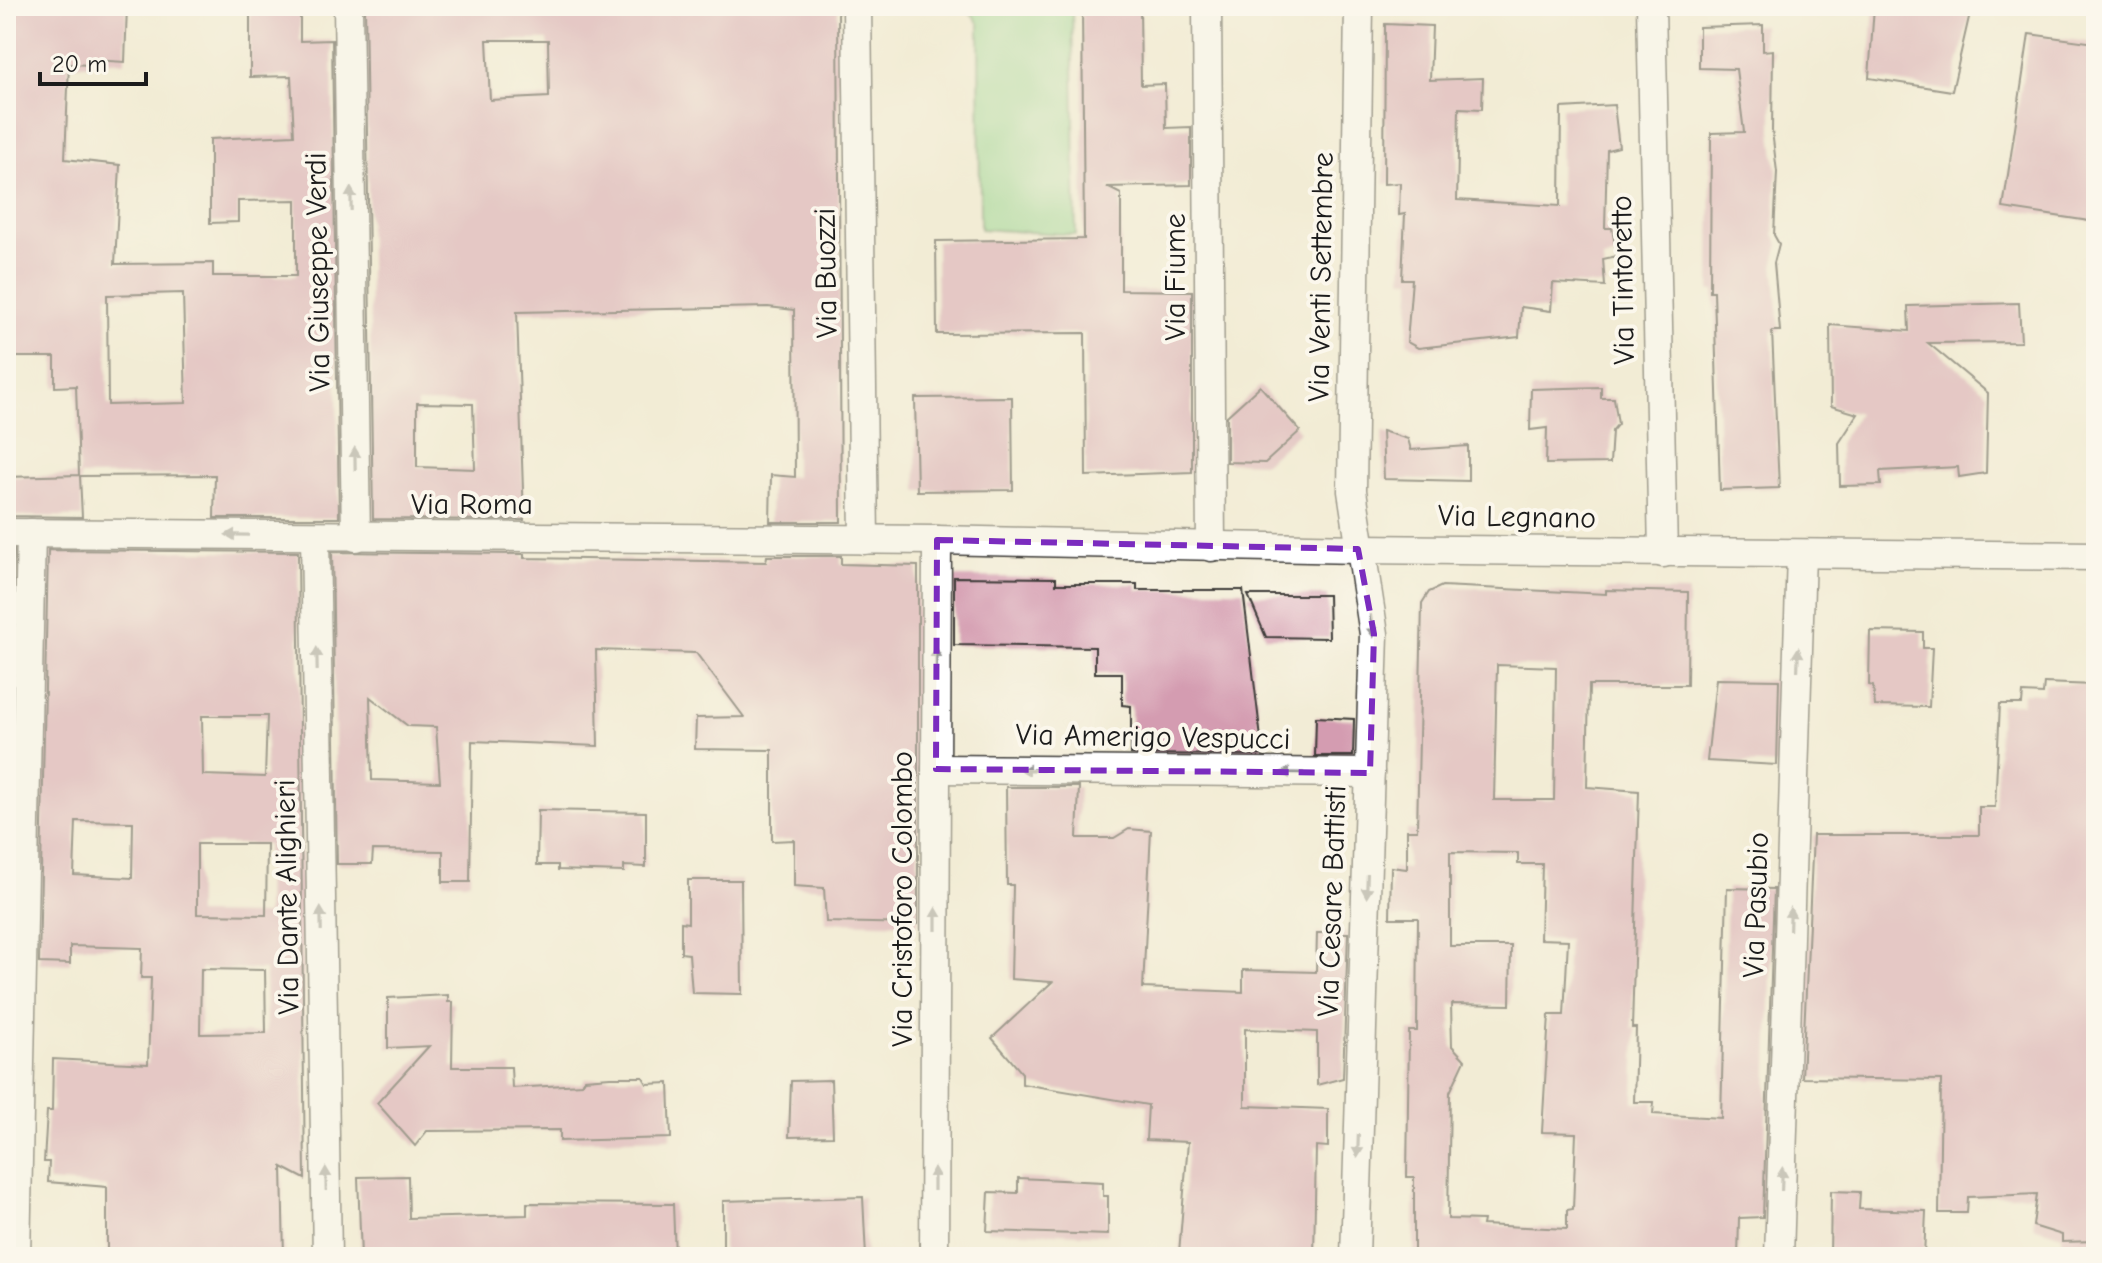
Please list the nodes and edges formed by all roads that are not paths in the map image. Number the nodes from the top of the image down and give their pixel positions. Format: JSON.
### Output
{"nodes":[{"id":1,"x":348,"y":6,"type":"edge"},
{"id":2,"x":857,"y":6,"type":"edge"},
{"id":3,"x":1207,"y":6,"type":"edge"},
{"id":4,"x":1359,"y":6,"type":"edge"},
{"id":5,"x":1651,"y":6,"type":"edge"},
{"id":6,"x":18,"y":533,"type":"edge"},
{"id":7,"x":315,"y":536,"type":"junction"},
{"id":8,"x":356,"y":537,"type":"junction"},
{"id":9,"x":864,"y":540,"type":"junction"},
{"id":10,"x":937,"y":540,"type":"junction"},
{"id":11,"x":1211,"y":547,"type":"junction"},
{"id":12,"x":1358,"y":549,"type":"junction"},
{"id":13,"x":1663,"y":553,"type":"junction"},
{"id":14,"x":1801,"y":554,"type":"junction"},
{"id":15,"x":2096,"y":556,"type":"edge"},
{"id":16,"x":936,"y":769,"type":"junction"},
{"id":17,"x":1370,"y":773,"type":"junction"},
{"id":18,"x":16,"y":1257,"type":"edge"},
{"id":19,"x":327,"y":1257,"type":"edge"},
{"id":20,"x":934,"y":1257,"type":"edge"},
{"id":21,"x":1355,"y":1257,"type":"edge"},
{"id":22,"x":1779,"y":1257,"type":"edge"}],
"edges":[{"from":8,"to":1,"type":"street","name":"Via Giuseppe Verdi","one_way":true},
{"from":2,"to":9,"type":"street","name":"Via Buozzi"},
{"from":3,"to":11,"type":"street","name":"Via Fiume"},
{"from":4,"to":12,"type":"street","name":"Via Venti Settembre"},
{"from":5,"to":13,"type":"street","name":"Via Tintoretto"},
{"from":7,"to":6,"type":"street","name":"Via Roma","one_way":true},
{"from":6,"to":18,"type":"street"},
{"from":7,"to":8,"type":"street","name":"Via Roma"},
{"from":19,"to":7,"type":"street","name":"Via Dante Alighieri","one_way":true},
{"from":8,"to":9,"type":"street","name":"Via Roma"},
{"from":9,"to":10,"type":"street","name":"Via Roma"},
{"from":10,"to":11,"type":"street","name":"Via Legnano"},
{"from":16,"to":10,"type":"street","name":"Via Cristoforo Colombo","one_way":true},
{"from":11,"to":12,"type":"street","name":"Via Legnano"},
{"from":12,"to":13,"type":"street","name":"Via Legnano"},
{"from":12,"to":17,"type":"street","name":"Via Cesare Battisti","one_way":true},
{"from":13,"to":14,"type":"street","name":"Via Legnano"},
{"from":14,"to":15,"type":"street","name":"Via Legnano"},
{"from":22,"to":14,"type":"street","name":"Via Pasubio","one_way":true},
{"from":17,"to":16,"type":"street","name":"Via Amerigo Vespucci","one_way":true},
{"from":20,"to":16,"type":"street","name":"Via Cristoforo Colombo","one_way":true},
{"from":17,"to":21,"type":"street","name":"Via Cesare Battisti","one_way":true}]}
